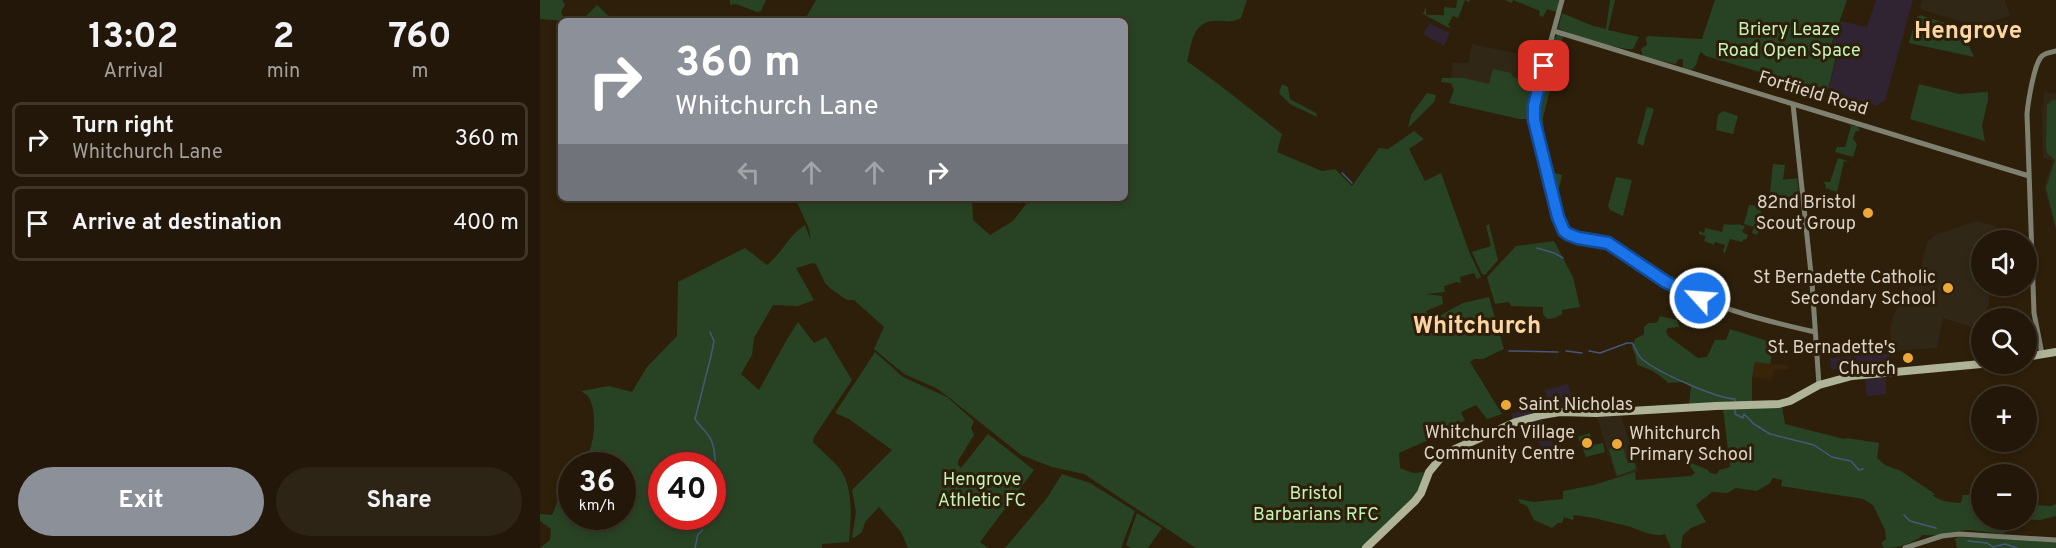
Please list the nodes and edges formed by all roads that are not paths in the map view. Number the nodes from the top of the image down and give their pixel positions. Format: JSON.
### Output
{"nodes":[{"id":1,"x":1562,"y":0,"type":"edge"},
{"id":2,"x":1554,"y":31,"type":"junction"},
{"id":3,"x":2056,"y":51,"type":"edge"},
{"id":4,"x":1793,"y":104,"type":"junction"},
{"id":5,"x":2029,"y":176,"type":"junction"},
{"id":6,"x":1815,"y":332,"type":"junction"},
{"id":7,"x":2056,"y":352,"type":"edge"},
{"id":8,"x":2042,"y":354,"type":"junction"},
{"id":9,"x":2037,"y":355,"type":"edge"},
{"id":10,"x":1971,"y":365,"type":"edge"},
{"id":11,"x":1820,"y":385,"type":"junction"},
{"id":12,"x":2056,"y":540,"type":"edge"},
{"id":13,"x":1366,"y":548,"type":"edge"},
{"id":14,"x":1905,"y":548,"type":"edge"}],
"edges":[{"from":1,"to":2,"type":"street"},
{"from":2,"to":4,"type":"street","name":"Fortfield Road"},
{"from":2,"to":6,"type":"street"},
{"from":3,"to":5,"type":"street"},
{"from":4,"to":5,"type":"street","name":"Fortfield Road"},
{"from":4,"to":6,"type":"street"},
{"from":5,"to":8,"type":"street"},
{"from":6,"to":11,"type":"street"},
{"from":7,"to":8,"type":"highway"},
{"from":8,"to":9,"type":"highway"},
{"from":10,"to":11,"type":"highway"},
{"from":11,"to":13,"type":"highway"},
{"from":12,"to":14,"type":"street"}]}
